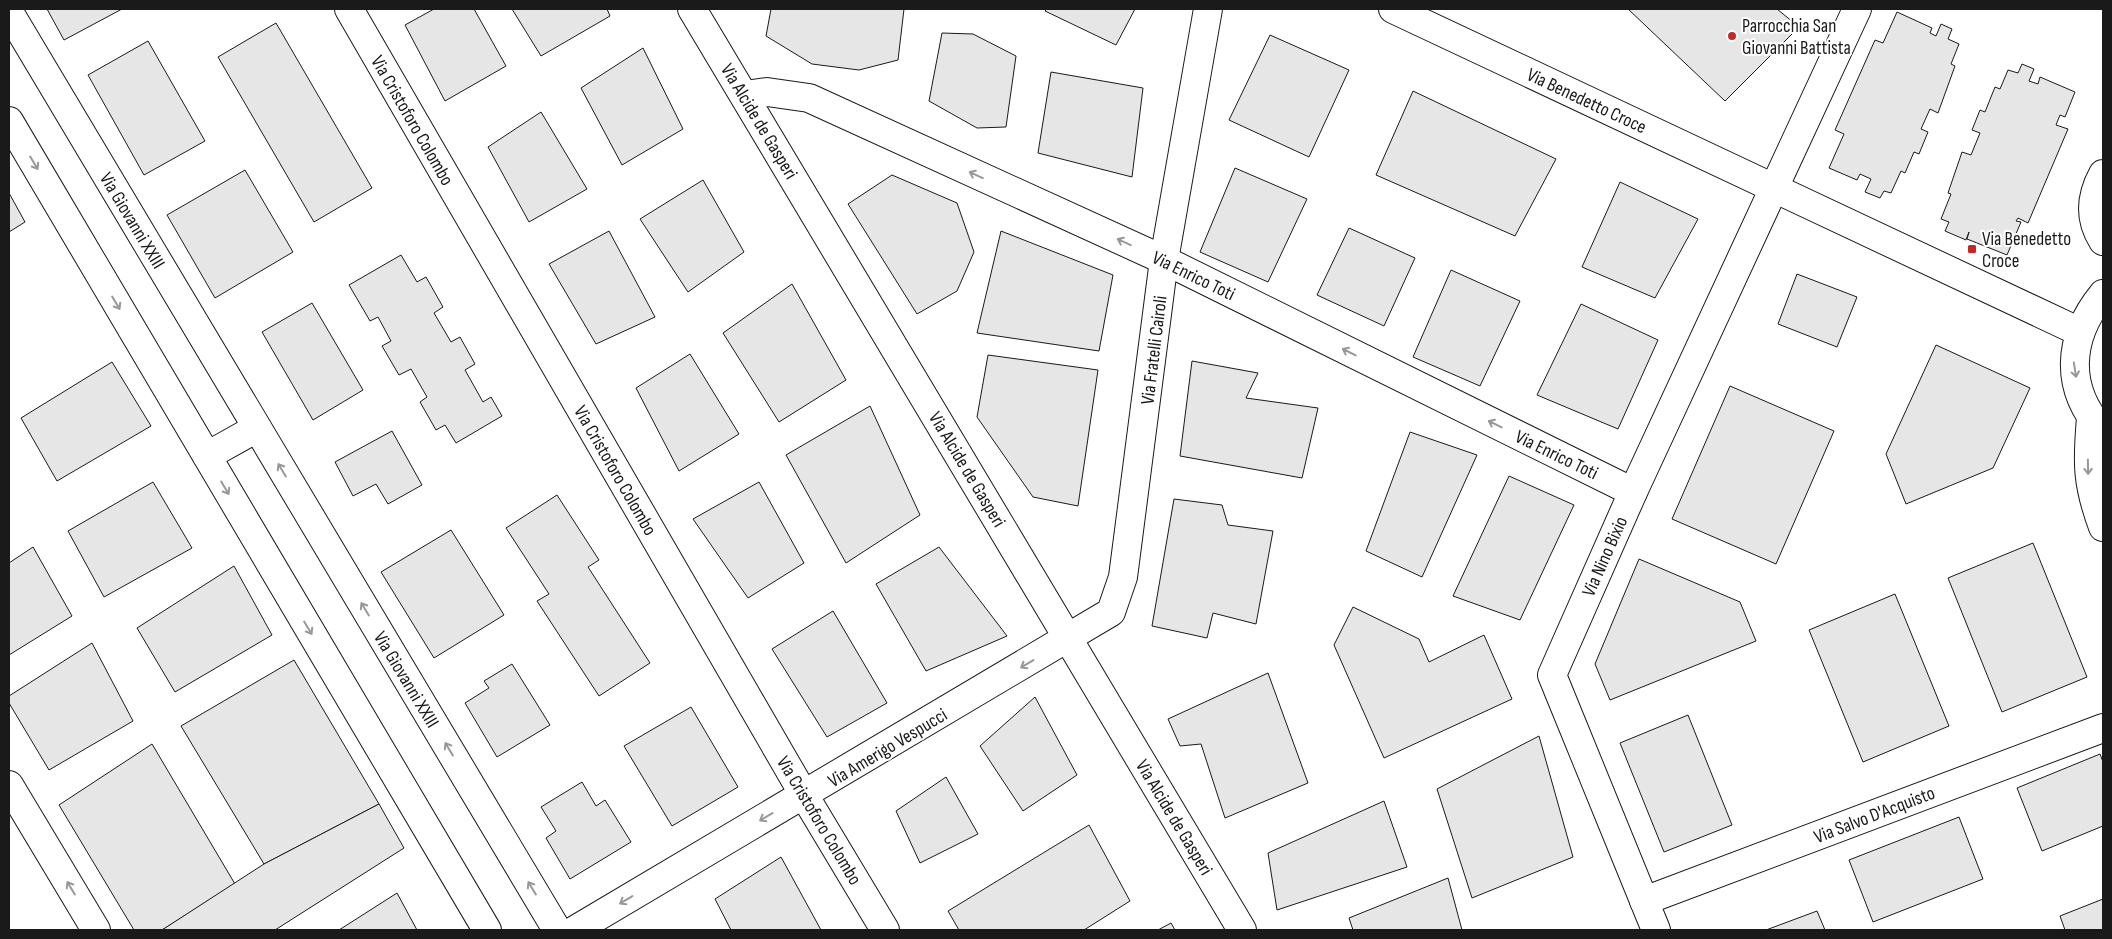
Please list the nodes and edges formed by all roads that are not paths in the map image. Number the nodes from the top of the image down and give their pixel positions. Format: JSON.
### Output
{"nodes":[{"id":1,"x":349,"y":9,"type":"edge"},
{"id":2,"x":692,"y":9,"type":"edge"},
{"id":3,"x":1208,"y":9,"type":"edge"},
{"id":4,"x":1393,"y":9,"type":"edge"},
{"id":5,"x":1857,"y":9,"type":"edge"},
{"id":6,"x":9,"y":12,"type":"edge"},
{"id":7,"x":744,"y":95,"type":"junction"},
{"id":8,"x":9,"y":121,"type":"edge"},
{"id":9,"x":2103,"y":174,"type":"edge"},
{"id":10,"x":1775,"y":188,"type":"junction"},
{"id":11,"x":2103,"y":241,"type":"edge"},
{"id":12,"x":1164,"y":260,"type":"junction"},
{"id":13,"x":2103,"y":294,"type":"edge"},
{"id":14,"x":2080,"y":332,"type":"junction"},
{"id":15,"x":2097,"y":425,"type":"edge"},
{"id":16,"x":257,"y":428,"type":"junction"},
{"id":17,"x":207,"y":456,"type":"junction"},
{"id":18,"x":1633,"y":492,"type":"junction"},
{"id":19,"x":2103,"y":527,"type":"edge"},
{"id":20,"x":1069,"y":639,"type":"junction"},
{"id":21,"x":2103,"y":728,"type":"edge"},
{"id":22,"x":9,"y":785,"type":"edge"},
{"id":23,"x":804,"y":795,"type":"junction"},
{"id":24,"x":1644,"y":901,"type":"junction"},
{"id":25,"x":96,"y":930,"type":"edge"},
{"id":26,"x":487,"y":930,"type":"edge"},
{"id":27,"x":557,"y":930,"type":"edge"},
{"id":28,"x":575,"y":930,"type":"edge"},
{"id":29,"x":885,"y":930,"type":"edge"},
{"id":30,"x":1242,"y":930,"type":"edge"},
{"id":31,"x":1656,"y":930,"type":"edge"}],
"edges":[{"from":1,"to":23,"type":"street","name":"Via Cristoforo Colombo"},
{"from":2,"to":7,"type":"street","name":"Via Alcide de Gasperi"},
{"from":3,"to":12,"type":"street","name":"Via Fratelli Cairoli"},
{"from":4,"to":10,"type":"street","name":"Via Benedetto Croce"},
{"from":5,"to":10,"type":"street","name":"Via Nino Bixio"},
{"from":6,"to":16,"type":"street","name":"Via Giovanni XXIII"},
{"from":12,"to":7,"type":"street","name":"Via Enrico Toti","one_way":true},
{"from":7,"to":20,"type":"street","name":"Via Alcide de Gasperi"},
{"from":8,"to":17,"type":"street","one_way":true},
{"from":9,"to":11,"type":"street"},
{"from":10,"to":14,"type":"street","name":"Via Benedetto Croce"},
{"from":10,"to":18,"type":"street","name":"Via Nino Bixio"},
{"from":18,"to":12,"type":"street","name":"Via Enrico Toti","one_way":true},
{"from":12,"to":20,"type":"street","name":"Via Fratelli Cairoli"},
{"from":13,"to":14,"type":"street"},
{"from":14,"to":15,"type":"street","one_way":true},
{"from":15,"to":19,"type":"street","one_way":true},
{"from":16,"to":17,"type":"street"},
{"from":27,"to":16,"type":"street","name":"Via Giovanni XXIII","one_way":true},
{"from":17,"to":26,"type":"street","one_way":true},
{"from":18,"to":24,"type":"street","name":"Via Nino Bixio"},
{"from":20,"to":23,"type":"street","name":"Via Amerigo Vespucci","one_way":true},
{"from":20,"to":30,"type":"street","name":"Via Alcide de Gasperi"},
{"from":21,"to":24,"type":"street","name":"Via Salvo D'Acquisto"},
{"from":25,"to":22,"type":"street","one_way":true},
{"from":23,"to":28,"type":"street","name":"Via Amerigo Vespucci","one_way":true},
{"from":23,"to":29,"type":"street","name":"Via Cristoforo Colombo"},
{"from":24,"to":31,"type":"street","name":"Via Nino Bixio"}]}
